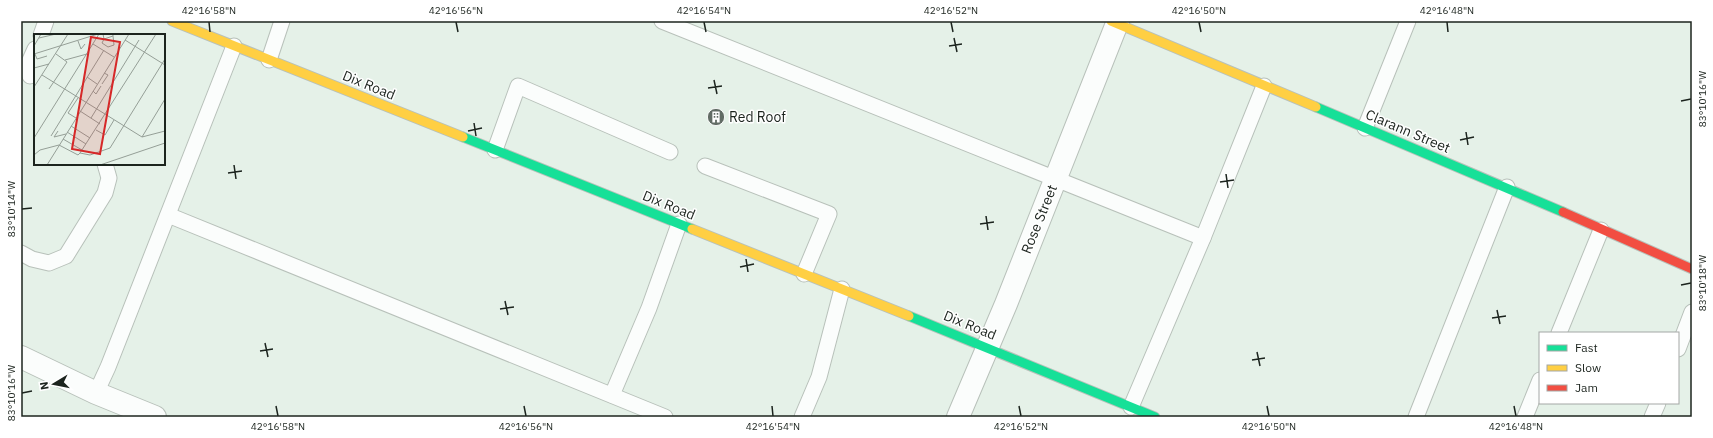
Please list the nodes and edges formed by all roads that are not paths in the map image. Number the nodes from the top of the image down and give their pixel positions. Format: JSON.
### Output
{"nodes":[{"id":1,"x":46,"y":21,"type":"edge"},
{"id":2,"x":172,"y":21,"type":"edge"},
{"id":3,"x":282,"y":21,"type":"edge"},
{"id":4,"x":662,"y":21,"type":"edge"},
{"id":5,"x":1408,"y":21,"type":"edge"},
{"id":6,"x":1115,"y":22,"type":"edge"},
{"id":7,"x":41,"y":34,"type":"edge"},
{"id":8,"x":234,"y":46,"type":"junction"},
{"id":9,"x":34,"y":51,"type":"edge"},
{"id":10,"x":269,"y":60,"type":"junction"},
{"id":11,"x":29,"y":77,"type":"edge"},
{"id":12,"x":1264,"y":86,"type":"junction"},
{"id":13,"x":1365,"y":128,"type":"junction"},
{"id":14,"x":495,"y":150,"type":"junction"},
{"id":15,"x":670,"y":152,"type":"dead end"},
{"id":16,"x":105,"y":165,"type":"edge"},
{"id":17,"x":705,"y":166,"type":"dead end"},
{"id":18,"x":1055,"y":179,"type":"junction"},
{"id":19,"x":1507,"y":187,"type":"junction"},
{"id":20,"x":168,"y":214,"type":"junction"},
{"id":21,"x":679,"y":224,"type":"junction"},
{"id":22,"x":1601,"y":230,"type":"junction"},
{"id":23,"x":1203,"y":238,"type":"junction"},
{"id":24,"x":21,"y":253,"type":"edge"},
{"id":25,"x":1692,"y":269,"type":"edge"},
{"id":26,"x":804,"y":274,"type":"junction"},
{"id":27,"x":842,"y":289,"type":"junction"},
{"id":28,"x":1692,"y":312,"type":"edge"},
{"id":29,"x":1559,"y":332,"type":"edge"},
{"id":30,"x":1679,"y":346,"type":"edge"},
{"id":31,"x":988,"y":348,"type":"junction"},
{"id":32,"x":21,"y":357,"type":"edge"},
{"id":33,"x":1539,"y":382,"type":"edge"},
{"id":34,"x":96,"y":393,"type":"junction"},
{"id":35,"x":612,"y":395,"type":"junction"},
{"id":36,"x":1658,"y":404,"type":"edge"},
{"id":37,"x":1131,"y":407,"type":"junction"},
{"id":38,"x":155,"y":417,"type":"edge"},
{"id":39,"x":665,"y":417,"type":"edge"},
{"id":40,"x":802,"y":417,"type":"edge"},
{"id":41,"x":958,"y":417,"type":"edge"},
{"id":42,"x":1155,"y":417,"type":"edge"},
{"id":43,"x":1416,"y":417,"type":"edge"},
{"id":44,"x":1525,"y":417,"type":"edge"},
{"id":45,"x":1652,"y":417,"type":"edge"}],
"edges":[{"from":1,"to":7,"type":"lane"},
{"from":2,"to":8,"type":"main road","name":"Dix Road"},
{"from":3,"to":10,"type":"lane"},
{"from":4,"to":18,"type":"lane"},
{"from":5,"to":13,"type":"lane"},
{"from":6,"to":12,"type":"main road","name":"Clarann Street"},
{"from":6,"to":18,"type":"street","name":"Rose Street"},
{"from":8,"to":10,"type":"main road","name":"Dix Road"},
{"from":8,"to":20,"type":"lane"},
{"from":9,"to":11,"type":"lane"},
{"from":10,"to":14,"type":"main road","name":"Dix Road"},
{"from":12,"to":13,"type":"main road","name":"Clarann Street"},
{"from":12,"to":23,"type":"lane"},
{"from":13,"to":19,"type":"main road","name":"Clarann Street"},
{"from":14,"to":15,"type":"lane"},
{"from":14,"to":21,"type":"main road","name":"Dix Road"},
{"from":16,"to":24,"type":"lane"},
{"from":17,"to":26,"type":"lane"},
{"from":18,"to":23,"type":"lane"},
{"from":18,"to":31,"type":"street","name":"Rose Street"},
{"from":19,"to":22,"type":"main road","name":"Clarann Street"},
{"from":19,"to":43,"type":"lane"},
{"from":20,"to":34,"type":"lane"},
{"from":20,"to":35,"type":"lane"},
{"from":21,"to":26,"type":"main road","name":"Dix Road"},
{"from":21,"to":35,"type":"lane"},
{"from":22,"to":25,"type":"main road","name":"Clarann Street"},
{"from":22,"to":29,"type":"lane"},
{"from":23,"to":37,"type":"lane"},
{"from":26,"to":27,"type":"main road","name":"Dix Road"},
{"from":27,"to":31,"type":"main road","name":"Dix Road"},
{"from":27,"to":40,"type":"lane"},
{"from":28,"to":30,"type":"lane"},
{"from":31,"to":37,"type":"main road","name":"Dix Road"},
{"from":31,"to":41,"type":"street","name":"Rose Street"},
{"from":32,"to":34,"type":"street"},
{"from":33,"to":44,"type":"lane"},
{"from":34,"to":38,"type":"street"},
{"from":35,"to":39,"type":"lane"},
{"from":36,"to":45,"type":"lane"},
{"from":37,"to":42,"type":"main road","name":"Dix Road"}]}
